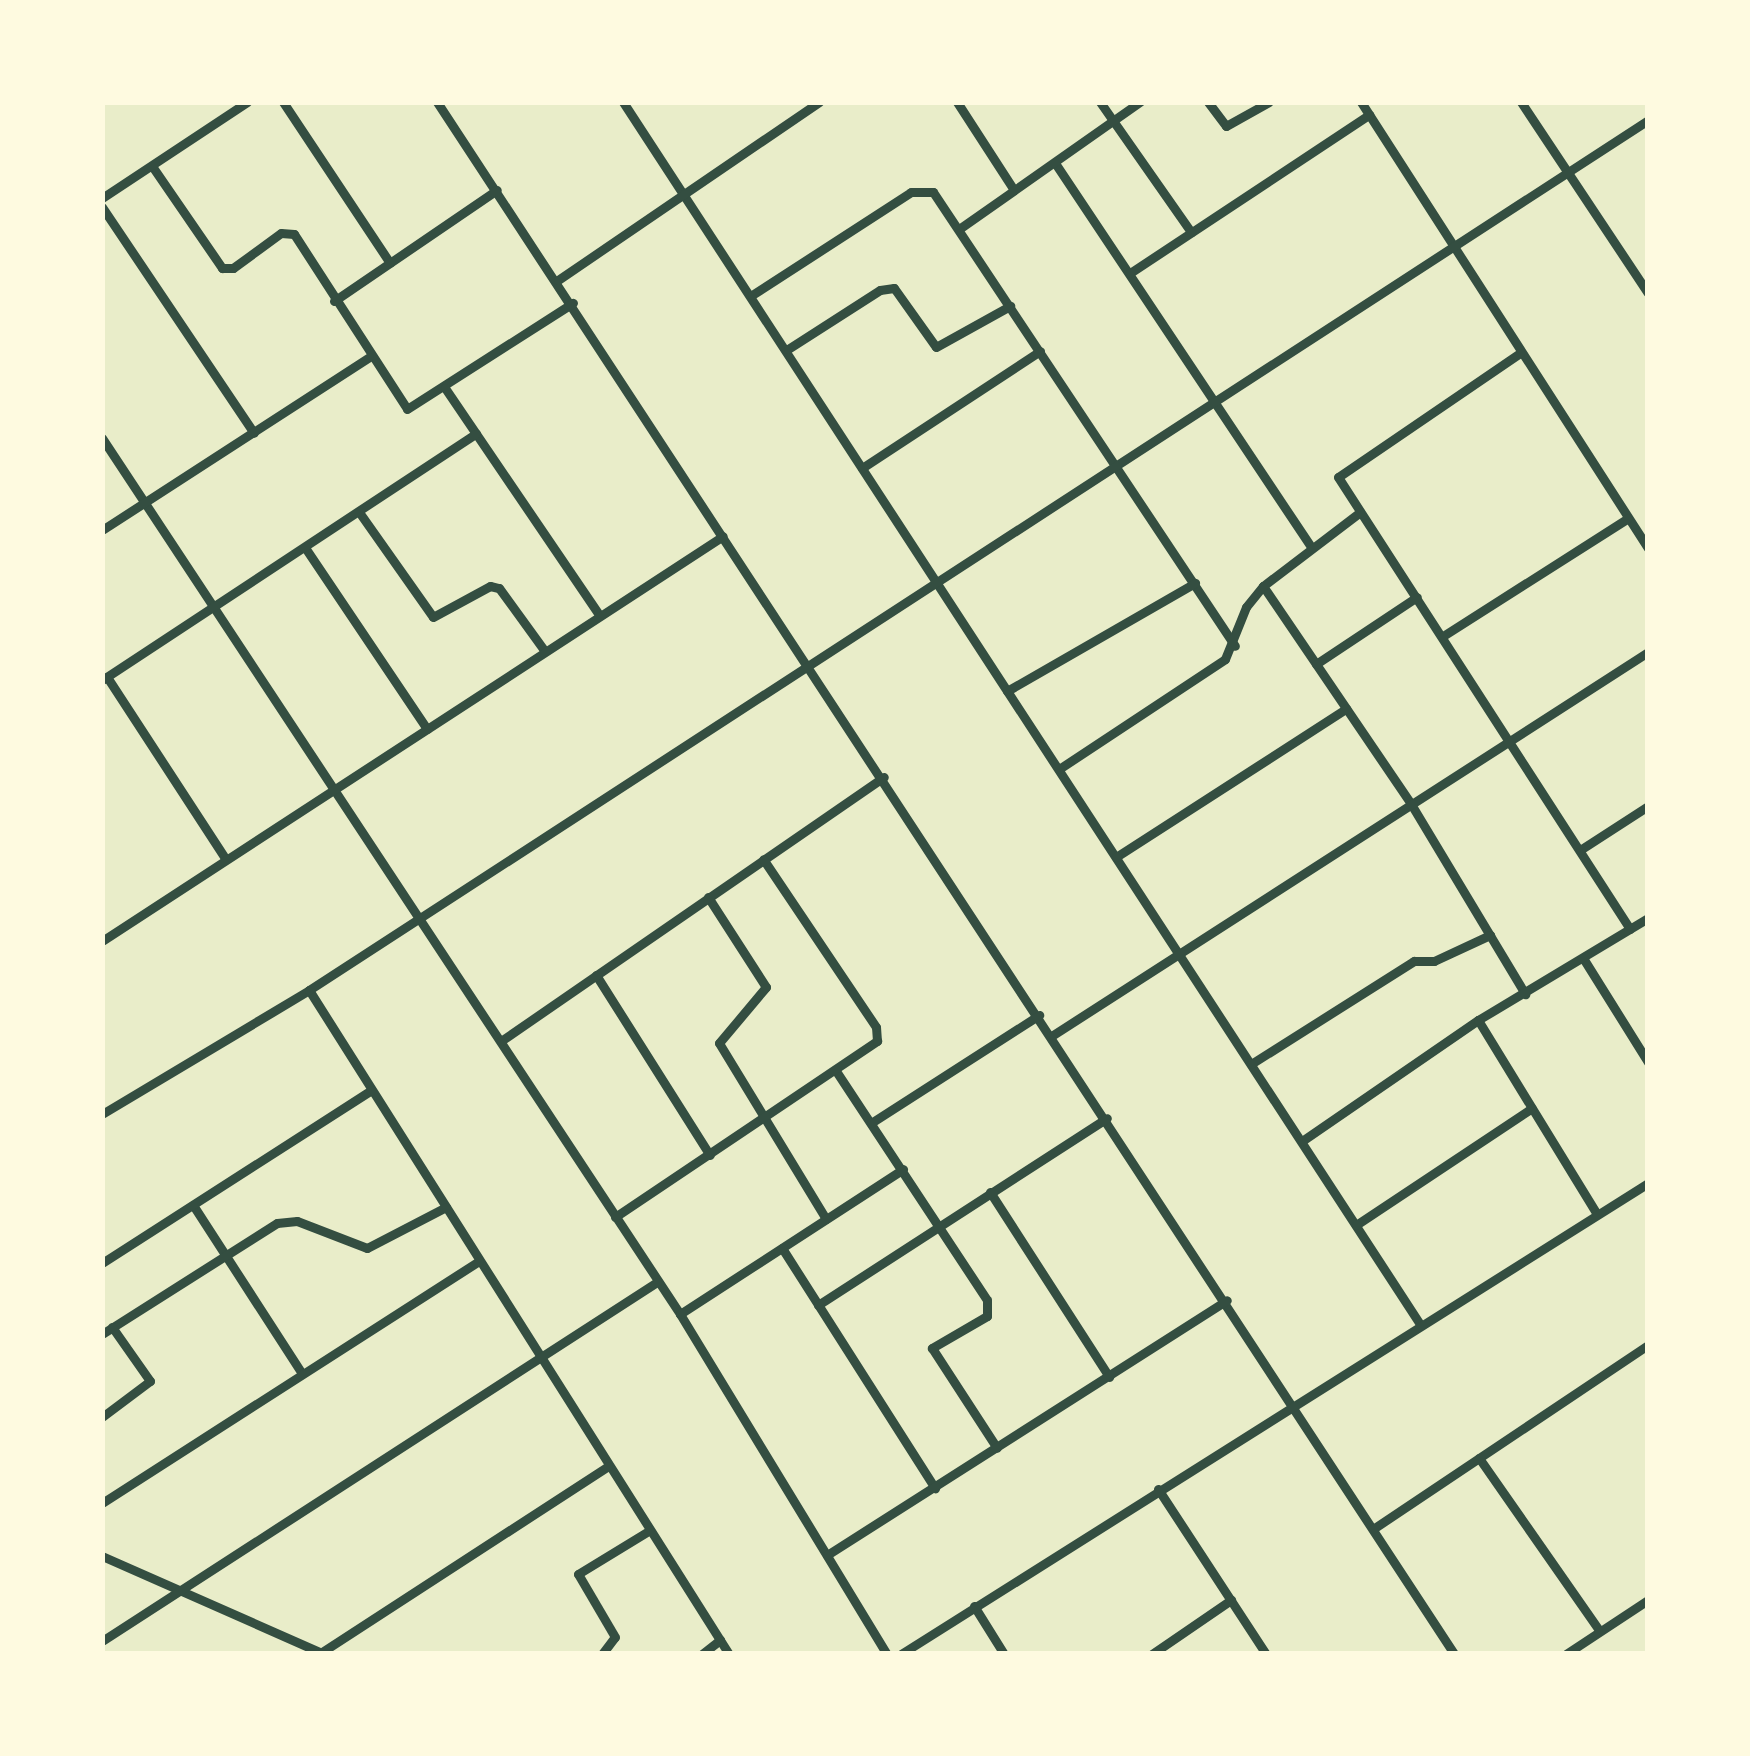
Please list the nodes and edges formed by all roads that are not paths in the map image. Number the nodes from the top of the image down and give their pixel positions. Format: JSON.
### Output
{"nodes":[{"id":1,"x":248,"y":102,"type":"edge"},
{"id":2,"x":283,"y":102,"type":"edge"},
{"id":3,"x":437,"y":102,"type":"edge"},
{"id":4,"x":623,"y":102,"type":"edge"},
{"id":5,"x":819,"y":102,"type":"edge"},
{"id":6,"x":957,"y":102,"type":"edge"},
{"id":7,"x":1100,"y":102,"type":"edge"},
{"id":8,"x":1140,"y":102,"type":"edge"},
{"id":9,"x":1208,"y":102,"type":"edge"},
{"id":10,"x":1269,"y":102,"type":"edge"},
{"id":11,"x":1360,"y":102,"type":"edge"},
{"id":12,"x":1520,"y":102,"type":"edge"},
{"id":13,"x":1369,"y":116,"type":"junction"},
{"id":14,"x":1648,"y":120,"type":"edge"},
{"id":15,"x":1112,"y":121,"type":"junction"},
{"id":16,"x":1055,"y":163,"type":"junction"},
{"id":17,"x":152,"y":166,"type":"junction"},
{"id":18,"x":1566,"y":172,"type":"junction"},
{"id":19,"x":497,"y":190,"type":"junction"},
{"id":20,"x":1014,"y":190,"type":"junction"},
{"id":21,"x":682,"y":193,"type":"junction"},
{"id":22,"x":102,"y":198,"type":"edge"},
{"id":23,"x":102,"y":207,"type":"edge"},
{"id":24,"x":959,"y":229,"type":"junction"},
{"id":25,"x":1191,"y":232,"type":"junction"},
{"id":26,"x":1454,"y":245,"type":"junction"},
{"id":27,"x":390,"y":263,"type":"junction"},
{"id":28,"x":1130,"y":272,"type":"junction"},
{"id":29,"x":558,"y":280,"type":"junction"},
{"id":30,"x":1647,"y":291,"type":"edge"},
{"id":31,"x":752,"y":295,"type":"junction"},
{"id":32,"x":334,"y":300,"type":"junction"},
{"id":33,"x":573,"y":302,"type":"junction"},
{"id":34,"x":1010,"y":306,"type":"junction"},
{"id":35,"x":788,"y":350,"type":"junction"},
{"id":36,"x":1040,"y":351,"type":"junction"},
{"id":37,"x":1520,"y":353,"type":"junction"},
{"id":38,"x":369,"y":357,"type":"junction"},
{"id":39,"x":445,"y":388,"type":"junction"},
{"id":40,"x":1215,"y":400,"type":"junction"},
{"id":41,"x":476,"y":432,"type":"junction"},
{"id":42,"x":254,"y":433,"type":"junction"},
{"id":43,"x":102,"y":438,"type":"edge"},
{"id":44,"x":1113,"y":462,"type":"junction"},
{"id":45,"x":862,"y":468,"type":"junction"},
{"id":46,"x":145,"y":504,"type":"junction"},
{"id":47,"x":359,"y":512,"type":"junction"},
{"id":48,"x":1360,"y":512,"type":"junction"},
{"id":49,"x":1628,"y":518,"type":"junction"},
{"id":50,"x":102,"y":530,"type":"edge"},
{"id":51,"x":723,"y":536,"type":"junction"},
{"id":52,"x":1311,"y":547,"type":"junction"},
{"id":53,"x":1648,"y":548,"type":"edge"},
{"id":54,"x":306,"y":549,"type":"junction"},
{"id":55,"x":935,"y":581,"type":"junction"},
{"id":56,"x":1195,"y":583,"type":"junction"},
{"id":57,"x":1263,"y":586,"type":"junction"},
{"id":58,"x":1417,"y":597,"type":"junction"},
{"id":59,"x":213,"y":609,"type":"junction"},
{"id":60,"x":599,"y":615,"type":"junction"},
{"id":61,"x":1443,"y":636,"type":"junction"},
{"id":62,"x":1235,"y":646,"type":"junction"},
{"id":63,"x":544,"y":650,"type":"junction"},
{"id":64,"x":1648,"y":652,"type":"edge"},
{"id":65,"x":809,"y":663,"type":"junction"},
{"id":66,"x":1316,"y":664,"type":"junction"},
{"id":67,"x":105,"y":678,"type":"edge"},
{"id":68,"x":1007,"y":690,"type":"junction"},
{"id":69,"x":1346,"y":709,"type":"junction"},
{"id":70,"x":427,"y":729,"type":"junction"},
{"id":71,"x":1511,"y":740,"type":"junction"},
{"id":72,"x":1058,"y":769,"type":"junction"},
{"id":73,"x":884,"y":777,"type":"junction"},
{"id":74,"x":333,"y":795,"type":"junction"},
{"id":75,"x":1411,"y":804,"type":"junction"},
{"id":76,"x":1648,"y":806,"type":"edge"},
{"id":77,"x":1580,"y":850,"type":"junction"},
{"id":78,"x":1116,"y":857,"type":"junction"},
{"id":79,"x":225,"y":858,"type":"junction"},
{"id":80,"x":763,"y":859,"type":"junction"},
{"id":81,"x":708,"y":897,"type":"junction"},
{"id":82,"x":417,"y":918,"type":"junction"},
{"id":83,"x":1648,"y":918,"type":"edge"},
{"id":84,"x":1630,"y":929,"type":"junction"},
{"id":85,"x":1490,"y":935,"type":"junction"},
{"id":86,"x":102,"y":941,"type":"edge"},
{"id":87,"x":1179,"y":954,"type":"junction"},
{"id":88,"x":1583,"y":958,"type":"junction"},
{"id":89,"x":596,"y":975,"type":"junction"},
{"id":90,"x":308,"y":990,"type":"junction"},
{"id":91,"x":1525,"y":994,"type":"junction"},
{"id":92,"x":1039,"y":1015,"type":"junction"},
{"id":93,"x":1478,"y":1020,"type":"junction"},
{"id":94,"x":1052,"y":1036,"type":"junction"},
{"id":95,"x":501,"y":1041,"type":"junction"},
{"id":96,"x":1648,"y":1062,"type":"edge"},
{"id":97,"x":1251,"y":1064,"type":"junction"},
{"id":98,"x":836,"y":1071,"type":"junction"},
{"id":99,"x":371,"y":1090,"type":"junction"},
{"id":100,"x":1532,"y":1108,"type":"junction"},
{"id":101,"x":102,"y":1114,"type":"edge"},
{"id":102,"x":1107,"y":1118,"type":"junction"},
{"id":103,"x":762,"y":1120,"type":"junction"},
{"id":104,"x":871,"y":1123,"type":"junction"},
{"id":105,"x":1302,"y":1141,"type":"junction"},
{"id":106,"x":710,"y":1155,"type":"junction"},
{"id":107,"x":902,"y":1169,"type":"junction"},
{"id":108,"x":1648,"y":1183,"type":"edge"},
{"id":109,"x":990,"y":1192,"type":"junction"},
{"id":110,"x":194,"y":1205,"type":"junction"},
{"id":111,"x":446,"y":1207,"type":"junction"},
{"id":112,"x":1598,"y":1214,"type":"junction"},
{"id":113,"x":615,"y":1218,"type":"junction"},
{"id":114,"x":826,"y":1219,"type":"junction"},
{"id":115,"x":938,"y":1224,"type":"junction"},
{"id":116,"x":1356,"y":1225,"type":"junction"},
{"id":117,"x":782,"y":1248,"type":"junction"},
{"id":118,"x":225,"y":1254,"type":"junction"},
{"id":119,"x":479,"y":1261,"type":"junction"},
{"id":120,"x":102,"y":1262,"type":"edge"},
{"id":121,"x":658,"y":1282,"type":"junction"},
{"id":122,"x":1227,"y":1300,"type":"junction"},
{"id":123,"x":818,"y":1306,"type":"junction"},
{"id":124,"x":680,"y":1314,"type":"junction"},
{"id":125,"x":1420,"y":1324,"type":"junction"},
{"id":126,"x":112,"y":1327,"type":"junction"},
{"id":127,"x":102,"y":1334,"type":"edge"},
{"id":128,"x":1648,"y":1345,"type":"edge"},
{"id":129,"x":540,"y":1360,"type":"junction"},
{"id":130,"x":301,"y":1372,"type":"junction"},
{"id":131,"x":1109,"y":1376,"type":"junction"},
{"id":132,"x":1292,"y":1403,"type":"junction"},
{"id":133,"x":102,"y":1416,"type":"edge"},
{"id":134,"x":996,"y":1448,"type":"junction"},
{"id":135,"x":1479,"y":1458,"type":"junction"},
{"id":136,"x":608,"y":1466,"type":"junction"},
{"id":137,"x":935,"y":1488,"type":"junction"},
{"id":138,"x":1158,"y":1489,"type":"junction"},
{"id":139,"x":102,"y":1503,"type":"edge"},
{"id":140,"x":1373,"y":1529,"type":"junction"},
{"id":141,"x":650,"y":1530,"type":"junction"},
{"id":142,"x":827,"y":1555,"type":"junction"},
{"id":143,"x":102,"y":1556,"type":"edge"},
{"id":144,"x":176,"y":1594,"type":"junction"},
{"id":145,"x":1231,"y":1600,"type":"junction"},
{"id":146,"x":1648,"y":1600,"type":"edge"},
{"id":147,"x":974,"y":1606,"type":"junction"},
{"id":148,"x":1599,"y":1630,"type":"junction"},
{"id":149,"x":720,"y":1640,"type":"junction"},
{"id":150,"x":102,"y":1641,"type":"edge"},
{"id":151,"x":323,"y":1653,"type":"edge"},
{"id":152,"x":602,"y":1654,"type":"edge"},
{"id":153,"x":702,"y":1654,"type":"edge"},
{"id":154,"x":729,"y":1654,"type":"edge"},
{"id":155,"x":887,"y":1654,"type":"edge"},
{"id":156,"x":901,"y":1654,"type":"edge"},
{"id":157,"x":1004,"y":1654,"type":"edge"},
{"id":158,"x":1152,"y":1654,"type":"edge"},
{"id":159,"x":1266,"y":1654,"type":"edge"},
{"id":160,"x":1454,"y":1654,"type":"edge"},
{"id":161,"x":1566,"y":1654,"type":"edge"}],
"edges":[{"from":1,"to":17,"type":"street"},
{"from":2,"to":27,"type":"street"},
{"from":3,"to":19,"type":"street"},
{"from":4,"to":21,"type":"street"},
{"from":5,"to":21,"type":"street"},
{"from":6,"to":20,"type":"street"},
{"from":7,"to":15,"type":"street"},
{"from":8,"to":15,"type":"street"},
{"from":9,"to":10,"type":"street"},
{"from":11,"to":13,"type":"street"},
{"from":12,"to":18,"type":"street"},
{"from":13,"to":25,"type":"street"},
{"from":13,"to":26,"type":"street"},
{"from":14,"to":18,"type":"street"},
{"from":15,"to":16,"type":"street"},
{"from":15,"to":25,"type":"street"},
{"from":16,"to":20,"type":"street"},
{"from":16,"to":28,"type":"street"},
{"from":17,"to":22,"type":"street"},
{"from":17,"to":32,"type":"street"},
{"from":18,"to":26,"type":"street"},
{"from":18,"to":30,"type":"street"},
{"from":19,"to":27,"type":"street"},
{"from":19,"to":29,"type":"street"},
{"from":20,"to":24,"type":"street"},
{"from":21,"to":29,"type":"street"},
{"from":21,"to":31,"type":"street"},
{"from":23,"to":42,"type":"street"},
{"from":24,"to":31,"type":"street"},
{"from":24,"to":34,"type":"street"},
{"from":25,"to":28,"type":"street"},
{"from":26,"to":37,"type":"street"},
{"from":26,"to":40,"type":"street"},
{"from":27,"to":32,"type":"street"},
{"from":28,"to":40,"type":"street"},
{"from":29,"to":33,"type":"street"},
{"from":31,"to":35,"type":"street"},
{"from":32,"to":38,"type":"street"},
{"from":33,"to":39,"type":"street"},
{"from":33,"to":51,"type":"street"},
{"from":34,"to":35,"type":"street"},
{"from":34,"to":36,"type":"street"},
{"from":35,"to":45,"type":"street"},
{"from":36,"to":44,"type":"street"},
{"from":36,"to":45,"type":"street"},
{"from":37,"to":48,"type":"street"},
{"from":37,"to":49,"type":"street"},
{"from":38,"to":39,"type":"street"},
{"from":38,"to":42,"type":"street"},
{"from":39,"to":41,"type":"street"},
{"from":40,"to":44,"type":"street"},
{"from":40,"to":52,"type":"street"},
{"from":41,"to":47,"type":"street"},
{"from":41,"to":60,"type":"street"},
{"from":42,"to":46,"type":"street"},
{"from":43,"to":46,"type":"street"},
{"from":44,"to":55,"type":"street"},
{"from":44,"to":56,"type":"street"},
{"from":45,"to":55,"type":"street"},
{"from":46,"to":50,"type":"street"},
{"from":46,"to":59,"type":"street"},
{"from":47,"to":54,"type":"street"},
{"from":47,"to":63,"type":"street"},
{"from":48,"to":52,"type":"street"},
{"from":48,"to":58,"type":"street"},
{"from":49,"to":53,"type":"street"},
{"from":49,"to":61,"type":"street"},
{"from":51,"to":60,"type":"street"},
{"from":51,"to":65,"type":"street"},
{"from":52,"to":57,"type":"street"},
{"from":54,"to":59,"type":"street"},
{"from":54,"to":70,"type":"street"},
{"from":55,"to":65,"type":"street"},
{"from":55,"to":68,"type":"street"},
{"from":56,"to":62,"type":"street"},
{"from":56,"to":68,"type":"street"},
{"from":57,"to":62,"type":"street"},
{"from":57,"to":66,"type":"street"},
{"from":58,"to":61,"type":"street"},
{"from":58,"to":66,"type":"street"},
{"from":59,"to":67,"type":"street"},
{"from":59,"to":74,"type":"street"},
{"from":60,"to":63,"type":"street"},
{"from":61,"to":71,"type":"street"},
{"from":62,"to":72,"type":"street"},
{"from":63,"to":70,"type":"street"},
{"from":64,"to":71,"type":"street"},
{"from":65,"to":73,"type":"street"},
{"from":65,"to":82,"type":"street"},
{"from":66,"to":69,"type":"street"},
{"from":67,"to":79,"type":"street"},
{"from":68,"to":72,"type":"street"},
{"from":69,"to":75,"type":"street"},
{"from":69,"to":78,"type":"street"},
{"from":70,"to":74,"type":"street"},
{"from":71,"to":75,"type":"street"},
{"from":71,"to":77,"type":"street"},
{"from":72,"to":78,"type":"street"},
{"from":73,"to":80,"type":"street"},
{"from":73,"to":92,"type":"street"},
{"from":74,"to":79,"type":"street"},
{"from":74,"to":82,"type":"street"},
{"from":75,"to":85,"type":"street"},
{"from":75,"to":87,"type":"street"},
{"from":76,"to":77,"type":"street"},
{"from":77,"to":84,"type":"street"},
{"from":78,"to":87,"type":"street"},
{"from":79,"to":86,"type":"street"},
{"from":80,"to":81,"type":"street"},
{"from":80,"to":98,"type":"street"},
{"from":81,"to":89,"type":"street"},
{"from":81,"to":103,"type":"street"},
{"from":82,"to":90,"type":"street"},
{"from":82,"to":95,"type":"street"},
{"from":83,"to":84,"type":"street"},
{"from":84,"to":88,"type":"street"},
{"from":85,"to":91,"type":"street"},
{"from":85,"to":97,"type":"street"},
{"from":87,"to":94,"type":"street"},
{"from":87,"to":97,"type":"street"},
{"from":88,"to":91,"type":"street"},
{"from":88,"to":96,"type":"street"},
{"from":89,"to":95,"type":"street"},
{"from":89,"to":106,"type":"street"},
{"from":90,"to":99,"type":"street"},
{"from":90,"to":101,"type":"street"},
{"from":91,"to":93,"type":"street"},
{"from":92,"to":94,"type":"street"},
{"from":92,"to":104,"type":"street"},
{"from":93,"to":100,"type":"street"},
{"from":93,"to":105,"type":"street"},
{"from":94,"to":102,"type":"street"},
{"from":95,"to":113,"type":"street"},
{"from":97,"to":105,"type":"street"},
{"from":98,"to":103,"type":"street"},
{"from":98,"to":104,"type":"street"},
{"from":99,"to":110,"type":"street"},
{"from":99,"to":111,"type":"street"},
{"from":100,"to":112,"type":"street"},
{"from":100,"to":116,"type":"street"},
{"from":102,"to":109,"type":"street"},
{"from":102,"to":122,"type":"street"},
{"from":103,"to":106,"type":"street"},
{"from":103,"to":114,"type":"street"},
{"from":104,"to":107,"type":"street"},
{"from":105,"to":116,"type":"street"},
{"from":106,"to":113,"type":"street"},
{"from":107,"to":114,"type":"street"},
{"from":107,"to":115,"type":"street"},
{"from":108,"to":112,"type":"street"},
{"from":109,"to":115,"type":"street"},
{"from":109,"to":131,"type":"street"},
{"from":110,"to":118,"type":"street"},
{"from":110,"to":120,"type":"street"},
{"from":111,"to":118,"type":"street"},
{"from":111,"to":119,"type":"street"},
{"from":112,"to":125,"type":"street"},
{"from":113,"to":121,"type":"street"},
{"from":114,"to":117,"type":"street"},
{"from":115,"to":123,"type":"street"},
{"from":115,"to":134,"type":"street"},
{"from":116,"to":125,"type":"street"},
{"from":117,"to":123,"type":"street"},
{"from":117,"to":124,"type":"street"},
{"from":118,"to":126,"type":"street"},
{"from":118,"to":130,"type":"street"},
{"from":119,"to":129,"type":"street"},
{"from":119,"to":130,"type":"street"},
{"from":121,"to":124,"type":"street"},
{"from":121,"to":129,"type":"street"},
{"from":122,"to":131,"type":"street"},
{"from":122,"to":132,"type":"street"},
{"from":123,"to":137,"type":"street"},
{"from":124,"to":142,"type":"street"},
{"from":125,"to":132,"type":"street"},
{"from":126,"to":127,"type":"street"},
{"from":126,"to":133,"type":"street"},
{"from":128,"to":135,"type":"street"},
{"from":129,"to":136,"type":"street"},
{"from":129,"to":144,"type":"street"},
{"from":130,"to":139,"type":"street"},
{"from":131,"to":134,"type":"street"},
{"from":132,"to":138,"type":"street"},
{"from":132,"to":140,"type":"street"},
{"from":134,"to":137,"type":"street"},
{"from":135,"to":140,"type":"street"},
{"from":135,"to":148,"type":"street"},
{"from":136,"to":141,"type":"street"},
{"from":136,"to":151,"type":"street"},
{"from":137,"to":142,"type":"street"},
{"from":138,"to":145,"type":"street"},
{"from":138,"to":147,"type":"street"},
{"from":140,"to":160,"type":"street"},
{"from":141,"to":149,"type":"street"},
{"from":141,"to":152,"type":"street"},
{"from":142,"to":155,"type":"street"},
{"from":143,"to":144,"type":"street"},
{"from":144,"to":150,"type":"street"},
{"from":144,"to":151,"type":"street"},
{"from":145,"to":158,"type":"street"},
{"from":145,"to":159,"type":"street"},
{"from":146,"to":148,"type":"street"},
{"from":147,"to":156,"type":"street"},
{"from":147,"to":157,"type":"street"},
{"from":148,"to":161,"type":"street"},
{"from":149,"to":153,"type":"street"},
{"from":149,"to":154,"type":"street"}]}
